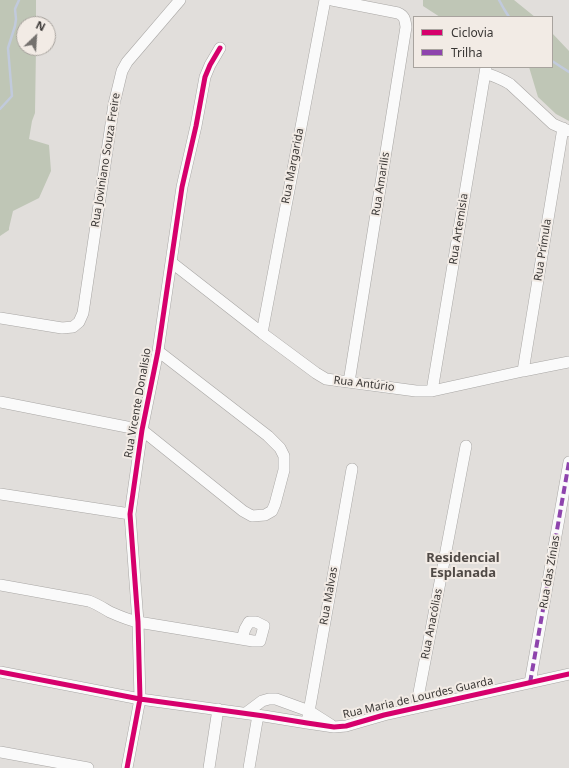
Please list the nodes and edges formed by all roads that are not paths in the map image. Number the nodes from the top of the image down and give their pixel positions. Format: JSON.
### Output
{"nodes":[{"id":1,"x":180,"y":0,"type":"edge"},
{"id":2,"x":325,"y":0,"type":"edge"},
{"id":3,"x":332,"y":0,"type":"edge"},
{"id":4,"x":220,"y":48,"type":"dead end"},
{"id":5,"x":486,"y":70,"type":"edge"},
{"id":6,"x":566,"y":130,"type":"edge"},
{"id":7,"x":171,"y":262,"type":"junction"},
{"id":8,"x":0,"y":318,"type":"edge"},
{"id":9,"x":262,"y":333,"type":"junction"},
{"id":10,"x":158,"y":351,"type":"junction"},
{"id":11,"x":569,"y":362,"type":"edge"},
{"id":12,"x":523,"y":371,"type":"junction"},
{"id":13,"x":349,"y":382,"type":"junction"},
{"id":14,"x":432,"y":391,"type":"junction"},
{"id":15,"x":0,"y":402,"type":"edge"},
{"id":16,"x":142,"y":430,"type":"junction"},
{"id":17,"x":466,"y":446,"type":"dead end"},
{"id":18,"x":569,"y":462,"type":"edge"},
{"id":19,"x":352,"y":469,"type":"dead end"},
{"id":20,"x":0,"y":494,"type":"edge"},
{"id":21,"x":130,"y":514,"type":"junction"},
{"id":22,"x":0,"y":585,"type":"edge"},
{"id":23,"x":138,"y":622,"type":"junction"},
{"id":24,"x":242,"y":639,"type":"dead end"},
{"id":25,"x":0,"y":672,"type":"edge"},
{"id":26,"x":569,"y":674,"type":"edge"},
{"id":27,"x":530,"y":682,"type":"junction"},
{"id":28,"x":140,"y":699,"type":"junction"},
{"id":29,"x":416,"y":708,"type":"junction"},
{"id":30,"x":218,"y":710,"type":"junction"},
{"id":31,"x":309,"y":711,"type":"junction"},
{"id":32,"x":246,"y":713,"type":"junction"},
{"id":33,"x":258,"y":715,"type":"junction"},
{"id":34,"x":307,"y":723,"type":"junction"},
{"id":35,"x":334,"y":727,"type":"junction"},
{"id":36,"x":0,"y":752,"type":"edge"},
{"id":37,"x":88,"y":768,"type":"edge"},
{"id":38,"x":127,"y":768,"type":"edge"},
{"id":39,"x":210,"y":768,"type":"edge"},
{"id":40,"x":249,"y":768,"type":"edge"}],
"edges":[{"from":1,"to":8,"type":"street","name":"Rua Joviniano Souza Freire"},
{"from":2,"to":9,"type":"street","name":"Rua Margarida"},
{"from":3,"to":13,"type":"street","name":"Rua Amarilis"},
{"from":4,"to":7,"type":"street","name":"Rua Vicente Donalisio"},
{"from":5,"to":6,"type":"street"},
{"from":5,"to":14,"type":"street","name":"Rua Artemisia"},
{"from":6,"to":12,"type":"street","name":"Rua Prímula"},
{"from":7,"to":9,"type":"street","name":"Rua Antúrio"},
{"from":7,"to":10,"type":"street","name":"Rua Vicente Donalisio"},
{"from":9,"to":13,"type":"street","name":"Rua Antúrio"},
{"from":10,"to":16,"type":"street","name":"Rua Vicente Donalisio"},
{"from":10,"to":16,"type":"street"},
{"from":11,"to":12,"type":"street","name":"Rua Antúrio"},
{"from":12,"to":14,"type":"street","name":"Rua Antúrio"},
{"from":13,"to":14,"type":"street","name":"Rua Antúrio"},
{"from":15,"to":16,"type":"street"},
{"from":16,"to":21,"type":"street","name":"Rua Vicente Donalisio"},
{"from":17,"to":29,"type":"street","name":"Rua Anacólias"},
{"from":18,"to":27,"type":"street","name":"Rua das Zínias"},
{"from":19,"to":31,"type":"street","name":"Rua Malvas"},
{"from":20,"to":21,"type":"street"},
{"from":21,"to":23,"type":"street","name":"Rua Vicente Donalisio"},
{"from":22,"to":23,"type":"street"},
{"from":23,"to":24,"type":"street"},
{"from":23,"to":28,"type":"street","name":"Rua Vicente Donalisio"},
{"from":25,"to":28,"type":"street"},
{"from":26,"to":27,"type":"street","name":"Rua Maria de Lourdes Guarda"},
{"from":27,"to":29,"type":"street","name":"Rua Maria de Lourdes Guarda"},
{"from":28,"to":30,"type":"street"},
{"from":28,"to":38,"type":"street","name":"Rua Vicente Donalisio"},
{"from":29,"to":35,"type":"street","name":"Rua Maria de Lourdes Guarda"},
{"from":30,"to":32,"type":"street"},
{"from":30,"to":39,"type":"street"},
{"from":31,"to":32,"type":"street","name":"Rua Maria de Lourdes Guarda"},
{"from":31,"to":34,"type":"street","name":"Rua Malvas"},
{"from":31,"to":35,"type":"street","name":"Rua Maria de Lourdes Guarda"},
{"from":32,"to":33,"type":"street","name":"Rua Maria de Lourdes Guarda"},
{"from":33,"to":34,"type":"street","name":"Rua Maria de Lourdes Guarda"},
{"from":33,"to":40,"type":"street"},
{"from":34,"to":35,"type":"street","name":"Rua Maria de Lourdes Guarda"},
{"from":36,"to":37,"type":"street"}]}
